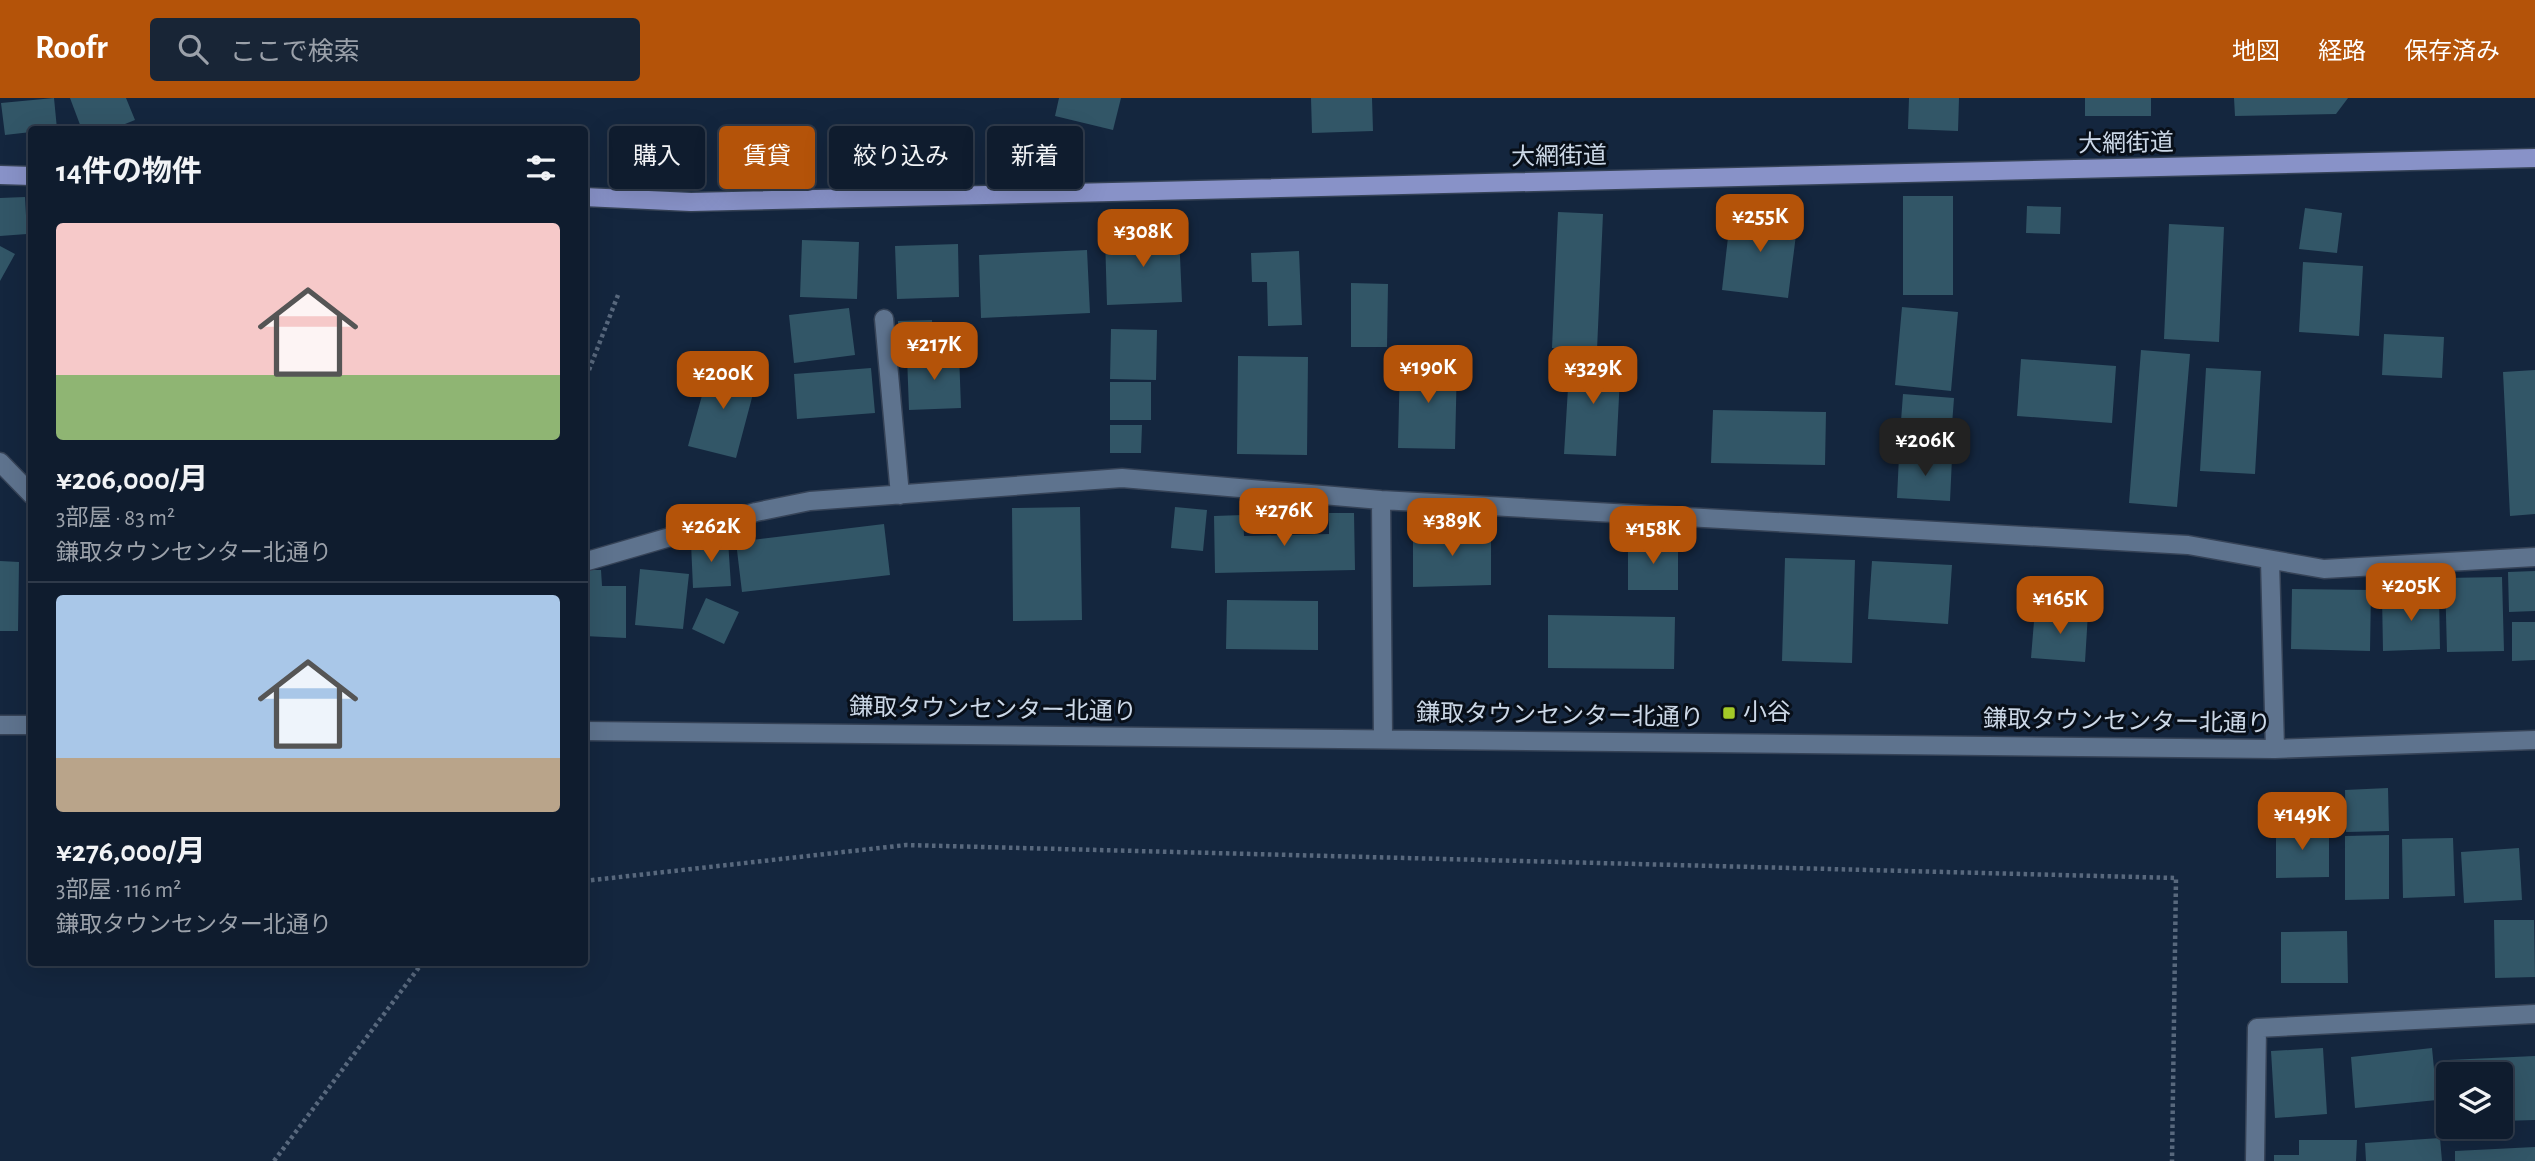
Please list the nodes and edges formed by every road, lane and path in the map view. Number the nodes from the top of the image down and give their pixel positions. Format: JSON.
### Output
{"nodes":[{"id":1,"x":2535,"y":158,"type":"edge"},
{"id":2,"x":0,"y":175,"type":"edge"},
{"id":3,"x":28,"y":176,"type":"edge"},
{"id":4,"x":588,"y":197,"type":"edge"},
{"id":5,"x":618,"y":295,"type":"dead end"},
{"id":6,"x":884,"y":319,"type":"dead end"},
{"id":7,"x":588,"y":373,"type":"edge"},
{"id":8,"x":0,"y":462,"type":"edge"},
{"id":9,"x":28,"y":491,"type":"edge"},
{"id":10,"x":900,"y":495,"type":"junction"},
{"id":11,"x":1381,"y":500,"type":"junction"},
{"id":12,"x":2535,"y":557,"type":"edge"},
{"id":13,"x":2270,"y":560,"type":"junction"},
{"id":14,"x":588,"y":561,"type":"edge"},
{"id":15,"x":0,"y":725,"type":"edge"},
{"id":16,"x":28,"y":725,"type":"edge"},
{"id":17,"x":588,"y":730,"type":"edge"},
{"id":18,"x":1383,"y":738,"type":"junction"},
{"id":19,"x":2535,"y":740,"type":"edge"},
{"id":20,"x":2275,"y":749,"type":"junction"},
{"id":21,"x":588,"y":881,"type":"edge"},
{"id":22,"x":420,"y":966,"type":"edge"},
{"id":23,"x":2535,"y":1014,"type":"edge"},
{"id":24,"x":274,"y":1161,"type":"edge"},
{"id":25,"x":2172,"y":1161,"type":"edge"},
{"id":26,"x":2255,"y":1161,"type":"edge"}],
"edges":[{"from":1,"to":4,"type":"main road","name":"大網街道"},
{"from":2,"to":3,"type":"main road"},
{"from":5,"to":7,"type":"path"},
{"from":6,"to":10,"type":"street"},
{"from":8,"to":9,"type":"street"},
{"from":10,"to":11,"type":"street"},
{"from":10,"to":14,"type":"street"},
{"from":11,"to":13,"type":"street"},
{"from":11,"to":18,"type":"street"},
{"from":12,"to":13,"type":"street"},
{"from":13,"to":20,"type":"street"},
{"from":15,"to":16,"type":"street"},
{"from":17,"to":18,"type":"street","name":"鎌取タウンセンター北通り"},
{"from":18,"to":20,"type":"street","name":"鎌取タウンセンター北通り"},
{"from":19,"to":20,"type":"street","name":"鎌取タウンセンター北通り"},
{"from":21,"to":25,"type":"path"},
{"from":22,"to":24,"type":"path"},
{"from":23,"to":26,"type":"street"}]}
